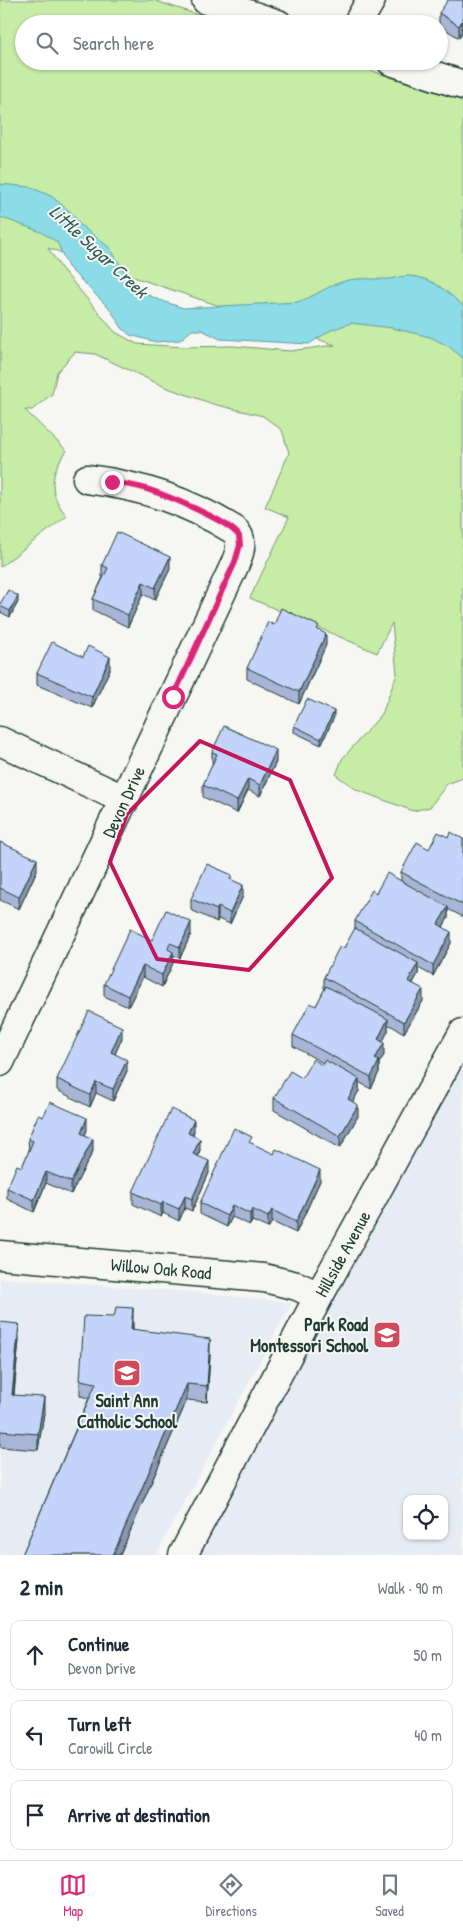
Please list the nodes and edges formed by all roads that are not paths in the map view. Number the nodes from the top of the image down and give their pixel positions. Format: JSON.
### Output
{"nodes":[{"id":1,"x":206,"y":0,"type":"edge"},
{"id":2,"x":371,"y":0,"type":"edge"},
{"id":3,"x":251,"y":15,"type":"edge"},
{"id":4,"x":362,"y":15,"type":"edge"},
{"id":5,"x":418,"y":70,"type":"edge"},
{"id":6,"x":463,"y":85,"type":"edge"},
{"id":7,"x":87,"y":480,"type":"dead end"},
{"id":8,"x":0,"y":741,"type":"edge"},
{"id":9,"x":124,"y":800,"type":"junction"},
{"id":10,"x":463,"y":1033,"type":"edge"},
{"id":11,"x":0,"y":1062,"type":"edge"},
{"id":12,"x":0,"y":1255,"type":"edge"},
{"id":13,"x":319,"y":1296,"type":"junction"},
{"id":14,"x":182,"y":1555,"type":"edge"}],
"edges":[{"from":1,"to":3,"type":"street"},
{"from":2,"to":4,"type":"street"},
{"from":5,"to":6,"type":"street"},
{"from":7,"to":9,"type":"street","name":"Devon Drive"},
{"from":8,"to":9,"type":"street"},
{"from":9,"to":11,"type":"street","name":"Devon Drive"},
{"from":10,"to":13,"type":"street","name":"Hillside Avenue"},
{"from":12,"to":13,"type":"street","name":"Willow Oak Road"},
{"from":13,"to":14,"type":"street","name":"Hillside Avenue"}]}
